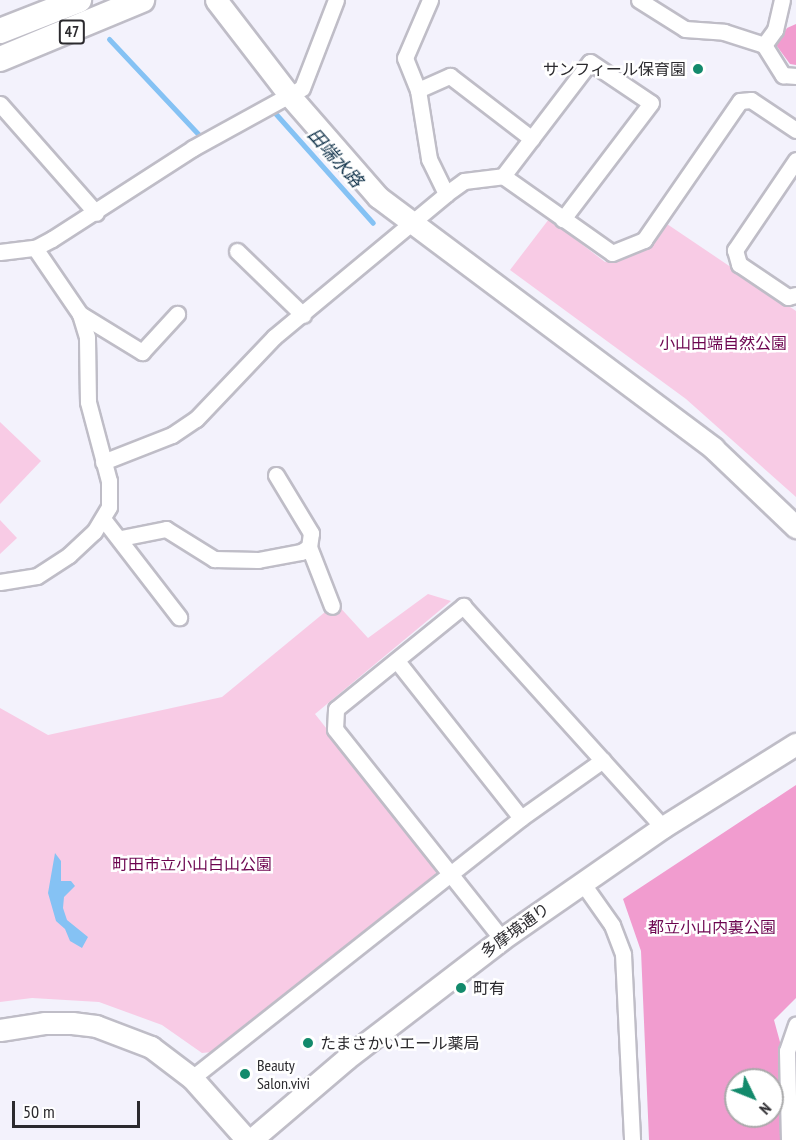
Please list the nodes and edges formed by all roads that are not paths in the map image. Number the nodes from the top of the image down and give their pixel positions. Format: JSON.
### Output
{"nodes":[{"id":1,"x":79,"y":0,"type":"edge"},
{"id":2,"x":142,"y":0,"type":"edge"},
{"id":3,"x":216,"y":0,"type":"edge"},
{"id":4,"x":430,"y":0,"type":"edge"},
{"id":5,"x":639,"y":0,"type":"edge"},
{"id":6,"x":782,"y":0,"type":"edge"},
{"id":7,"x":335,"y":1,"type":"edge"},
{"id":8,"x":0,"y":31,"type":"edge"},
{"id":9,"x":764,"y":45,"type":"junction"},
{"id":10,"x":0,"y":59,"type":"edge"},
{"id":11,"x":796,"y":76,"type":"edge"},
{"id":12,"x":418,"y":90,"type":"junction"},
{"id":13,"x":290,"y":96,"type":"junction"},
{"id":14,"x":0,"y":104,"type":"edge"},
{"id":15,"x":796,"y":130,"type":"edge"},
{"id":16,"x":532,"y":139,"type":"junction"},
{"id":17,"x":796,"y":160,"type":"edge"},
{"id":18,"x":503,"y":176,"type":"junction"},
{"id":19,"x":446,"y":195,"type":"junction"},
{"id":20,"x":96,"y":213,"type":"junction"},
{"id":21,"x":563,"y":219,"type":"junction"},
{"id":22,"x":411,"y":224,"type":"junction"},
{"id":23,"x":35,"y":248,"type":"junction"},
{"id":24,"x":237,"y":251,"type":"dead end"},
{"id":25,"x":0,"y":252,"type":"edge"},
{"id":26,"x":796,"y":295,"type":"edge"},
{"id":27,"x":80,"y":314,"type":"junction"},
{"id":28,"x":177,"y":314,"type":"dead end"},
{"id":29,"x":303,"y":315,"type":"junction"},
{"id":30,"x":103,"y":462,"type":"junction"},
{"id":31,"x":276,"y":475,"type":"dead end"},
{"id":32,"x":104,"y":520,"type":"junction"},
{"id":33,"x":796,"y":527,"type":"edge"},
{"id":34,"x":121,"y":538,"type":"junction"},
{"id":35,"x":309,"y":547,"type":"junction"},
{"id":36,"x":0,"y":582,"type":"edge"},
{"id":37,"x":332,"y":606,"type":"dead end"},
{"id":38,"x":179,"y":616,"type":"dead end"},
{"id":39,"x":397,"y":661,"type":"junction"},
{"id":40,"x":796,"y":744,"type":"edge"},
{"id":41,"x":603,"y":760,"type":"junction"},
{"id":42,"x":521,"y":818,"type":"junction"},
{"id":43,"x":663,"y":827,"type":"junction"},
{"id":44,"x":451,"y":874,"type":"junction"},
{"id":45,"x":581,"y":881,"type":"junction"},
{"id":46,"x":502,"y":939,"type":"junction"},
{"id":47,"x":796,"y":1025,"type":"edge"},
{"id":48,"x":0,"y":1030,"type":"edge"},
{"id":49,"x":192,"y":1078,"type":"junction"},
{"id":50,"x":249,"y":1140,"type":"edge"},
{"id":51,"x":632,"y":1140,"type":"edge"},
{"id":52,"x":789,"y":1140,"type":"edge"}],
"edges":[{"from":1,"to":8,"type":"main road","number":"47"},
{"from":2,"to":10,"type":"main road","number":"47"},
{"from":3,"to":13,"type":"street"},
{"from":4,"to":12,"type":"street"},
{"from":5,"to":9,"type":"street"},
{"from":6,"to":9,"type":"street"},
{"from":7,"to":13,"type":"street"},
{"from":9,"to":11,"type":"street"},
{"from":12,"to":16,"type":"street"},
{"from":12,"to":19,"type":"street"},
{"from":13,"to":20,"type":"street"},
{"from":13,"to":22,"type":"street"},
{"from":14,"to":20,"type":"street"},
{"from":15,"to":21,"type":"street"},
{"from":16,"to":18,"type":"street"},
{"from":16,"to":21,"type":"street"},
{"from":17,"to":26,"type":"street"},
{"from":18,"to":19,"type":"street"},
{"from":18,"to":21,"type":"street"},
{"from":19,"to":22,"type":"street"},
{"from":20,"to":23,"type":"street"},
{"from":22,"to":29,"type":"street"},
{"from":22,"to":33,"type":"street"},
{"from":23,"to":25,"type":"street"},
{"from":23,"to":27,"type":"street"},
{"from":24,"to":29,"type":"street"},
{"from":27,"to":28,"type":"street"},
{"from":27,"to":30,"type":"street"},
{"from":29,"to":30,"type":"street"},
{"from":30,"to":32,"type":"street"},
{"from":31,"to":35,"type":"street"},
{"from":32,"to":34,"type":"street"},
{"from":32,"to":36,"type":"street"},
{"from":34,"to":35,"type":"street"},
{"from":34,"to":38,"type":"street"},
{"from":35,"to":37,"type":"street"},
{"from":39,"to":41,"type":"street"},
{"from":39,"to":42,"type":"street"},
{"from":39,"to":44,"type":"street"},
{"from":40,"to":43,"type":"street","name":"多摩境通り"},
{"from":41,"to":42,"type":"street"},
{"from":41,"to":43,"type":"street"},
{"from":42,"to":44,"type":"street"},
{"from":43,"to":45,"type":"street","name":"多摩境通り"},
{"from":44,"to":46,"type":"street"},
{"from":44,"to":49,"type":"street"},
{"from":45,"to":46,"type":"street","name":"多摩境通り"},
{"from":45,"to":51,"type":"street"},
{"from":46,"to":50,"type":"street","name":"多摩境通り"},
{"from":47,"to":52,"type":"street"},
{"from":48,"to":49,"type":"street"},
{"from":49,"to":50,"type":"street"}]}
